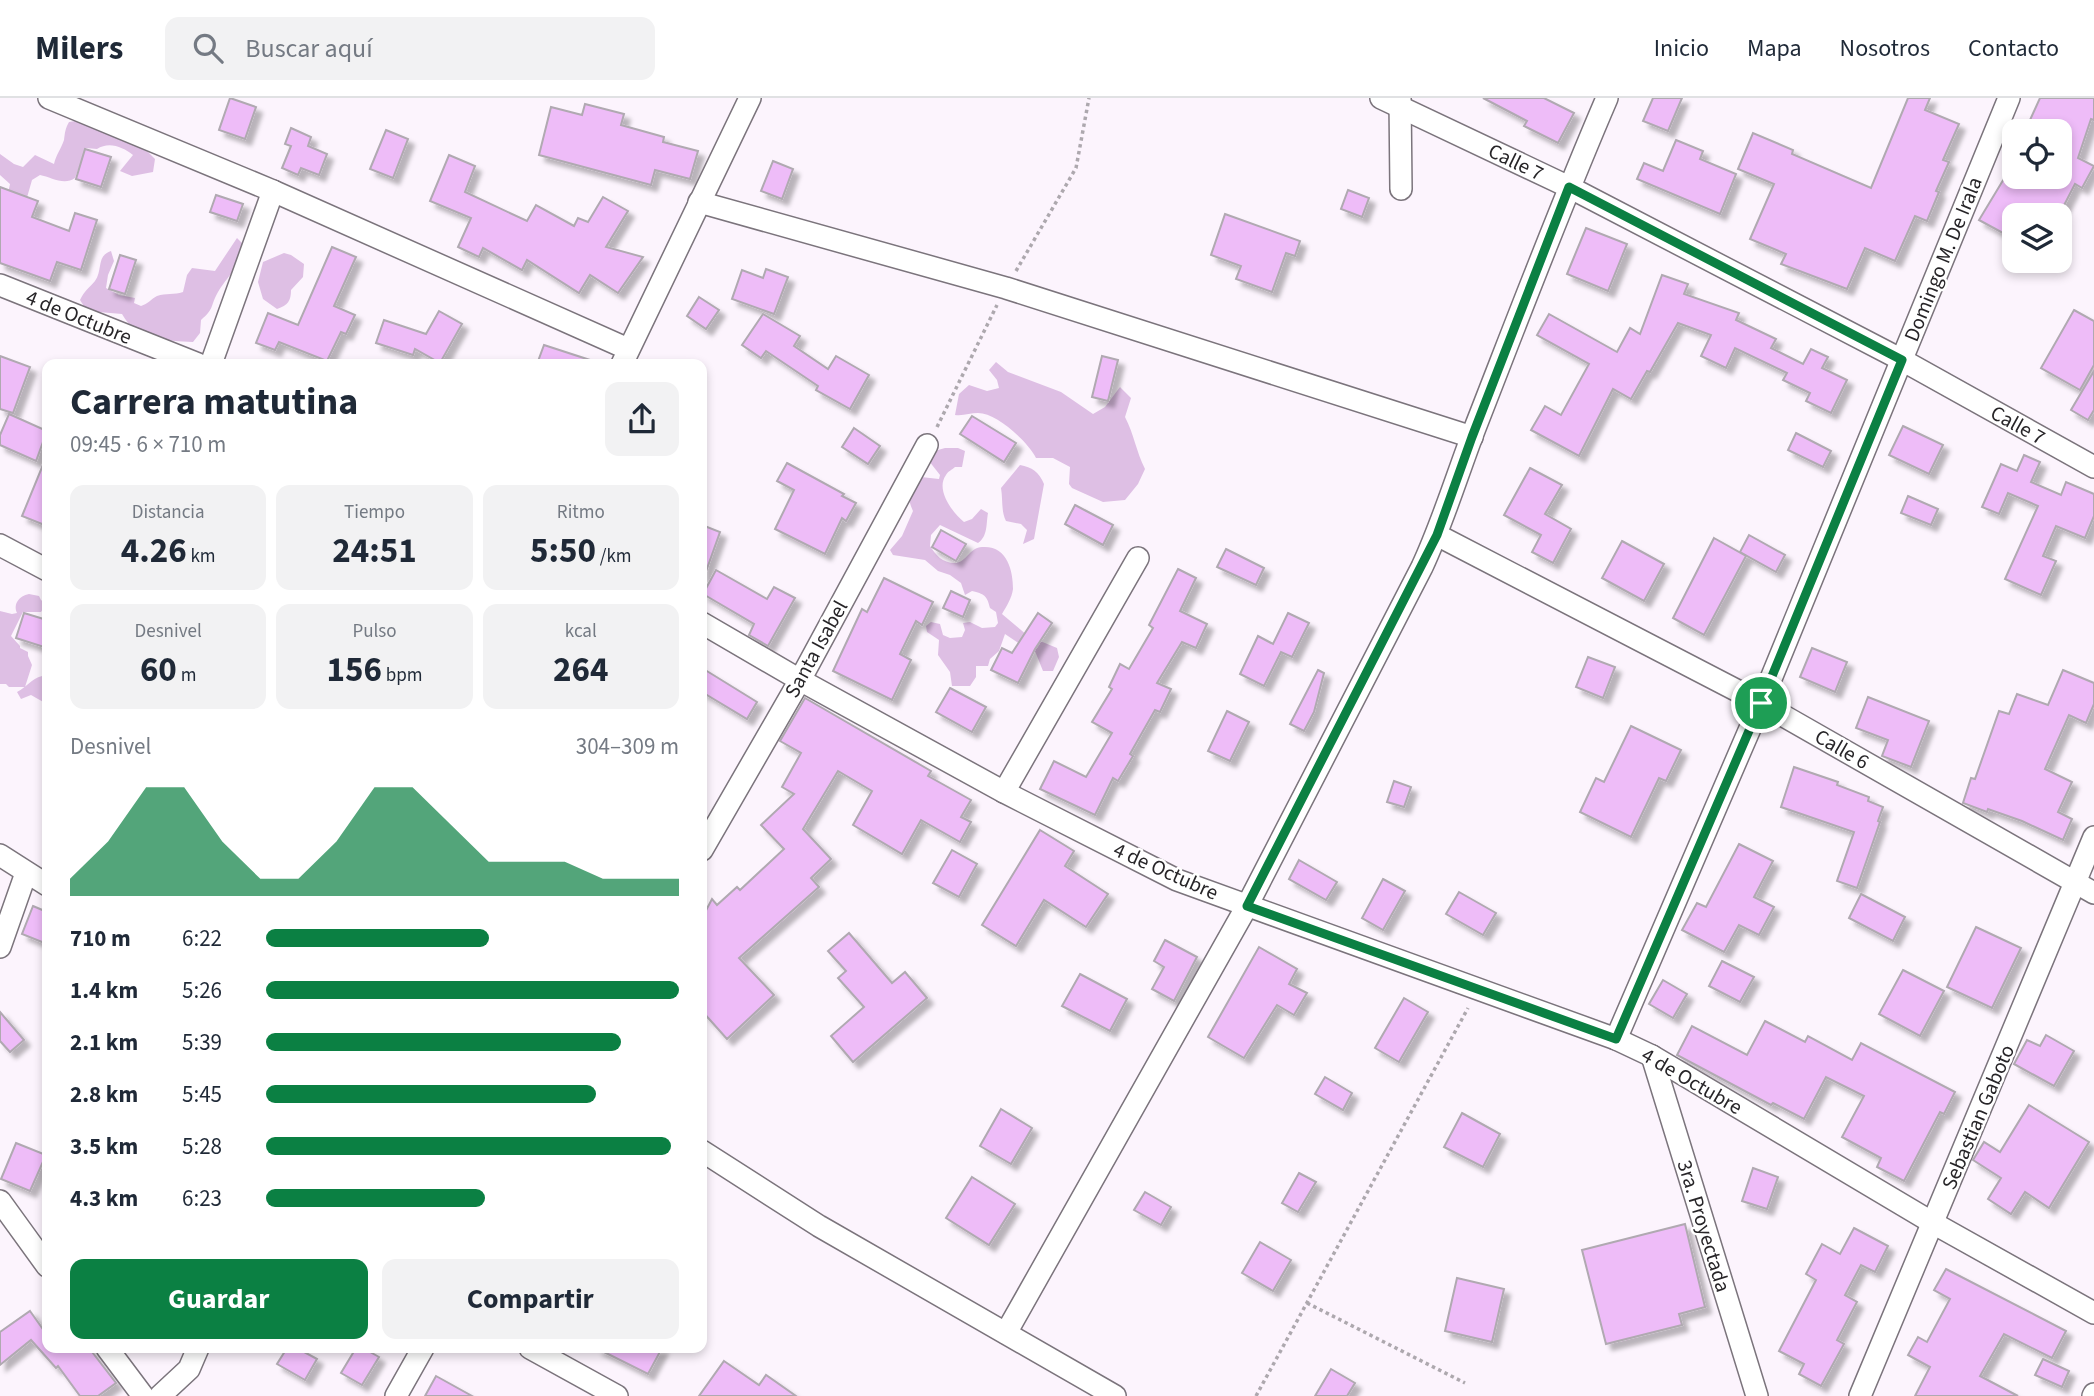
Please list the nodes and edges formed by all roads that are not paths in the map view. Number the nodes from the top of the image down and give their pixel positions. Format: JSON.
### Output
{"nodes":[{"id":1,"x":49,"y":98,"type":"edge"},
{"id":2,"x":1607,"y":98,"type":"edge"},
{"id":3,"x":2009,"y":98,"type":"edge"},
{"id":4,"x":742,"y":100,"type":"edge"},
{"id":5,"x":1394,"y":101,"type":"edge"},
{"id":6,"x":1569,"y":187,"type":"junction"},
{"id":7,"x":1401,"y":189,"type":"dead end"},
{"id":8,"x":274,"y":191,"type":"junction"},
{"id":9,"x":699,"y":202,"type":"junction"},
{"id":10,"x":0,"y":285,"type":"edge"},
{"id":11,"x":625,"y":357,"type":"edge"},
{"id":12,"x":185,"y":359,"type":"edge"},
{"id":13,"x":213,"y":359,"type":"edge"},
{"id":14,"x":1902,"y":360,"type":"junction"},
{"id":15,"x":1472,"y":437,"type":"junction"},
{"id":16,"x":927,"y":445,"type":"dead end"},
{"id":17,"x":2094,"y":467,"type":"edge"},
{"id":18,"x":1437,"y":535,"type":"junction"},
{"id":19,"x":0,"y":545,"type":"edge"},
{"id":20,"x":1138,"y":558,"type":"dead end"},
{"id":21,"x":42,"y":567,"type":"edge"},
{"id":22,"x":707,"y":626,"type":"edge"},
{"id":23,"x":800,"y":680,"type":"junction"},
{"id":24,"x":1761,"y":703,"type":"junction"},
{"id":25,"x":1004,"y":792,"type":"junction"},
{"id":26,"x":2094,"y":836,"type":"edge"},
{"id":27,"x":707,"y":841,"type":"edge"},
{"id":28,"x":0,"y":855,"type":"edge"},
{"id":29,"x":26,"y":873,"type":"junction"},
{"id":30,"x":42,"y":883,"type":"edge"},
{"id":31,"x":2075,"y":883,"type":"junction"},
{"id":32,"x":2094,"y":893,"type":"edge"},
{"id":33,"x":1247,"y":906,"type":"junction"},
{"id":34,"x":0,"y":947,"type":"edge"},
{"id":35,"x":1616,"y":1039,"type":"junction"},
{"id":36,"x":1652,"y":1056,"type":"junction"},
{"id":37,"x":707,"y":1154,"type":"edge"},
{"id":38,"x":0,"y":1201,"type":"edge"},
{"id":39,"x":1933,"y":1223,"type":"junction"},
{"id":40,"x":42,"y":1259,"type":"edge"},
{"id":41,"x":2094,"y":1313,"type":"edge"},
{"id":42,"x":1006,"y":1333,"type":"junction"},
{"id":43,"x":111,"y":1353,"type":"edge"},
{"id":44,"x":196,"y":1353,"type":"edge"},
{"id":45,"x":420,"y":1353,"type":"edge"},
{"id":46,"x":539,"y":1353,"type":"edge"},
{"id":47,"x":143,"y":1396,"type":"edge"},
{"id":48,"x":160,"y":1396,"type":"edge"},
{"id":49,"x":396,"y":1396,"type":"edge"},
{"id":50,"x":617,"y":1396,"type":"edge"},
{"id":51,"x":1115,"y":1396,"type":"edge"},
{"id":52,"x":1757,"y":1396,"type":"edge"},
{"id":53,"x":1860,"y":1396,"type":"edge"}],
"edges":[{"from":1,"to":8,"type":"street"},
{"from":2,"to":6,"type":"street"},
{"from":3,"to":14,"type":"street","name":"Domingo M. De Irala"},
{"from":4,"to":9,"type":"street"},
{"from":5,"to":6,"type":"street","name":"Calle 7"},
{"from":5,"to":7,"type":"street"},
{"from":6,"to":14,"type":"street","name":"Calle 7"},
{"from":6,"to":15,"type":"street"},
{"from":8,"to":11,"type":"street"},
{"from":8,"to":13,"type":"street"},
{"from":9,"to":11,"type":"street"},
{"from":9,"to":15,"type":"street"},
{"from":10,"to":12,"type":"street","name":"4 de Octubre"},
{"from":14,"to":17,"type":"street","name":"Calle 7"},
{"from":14,"to":24,"type":"street","name":"Domingo M. De Irala"},
{"from":15,"to":18,"type":"street"},
{"from":16,"to":23,"type":"street","name":"Santa Isabel"},
{"from":18,"to":24,"type":"street","name":"Calle 6"},
{"from":18,"to":33,"type":"street"},
{"from":19,"to":21,"type":"street"},
{"from":20,"to":25,"type":"street"},
{"from":22,"to":23,"type":"street","name":"4 de Octubre"},
{"from":23,"to":25,"type":"street","name":"4 de Octubre"},
{"from":23,"to":27,"type":"street","name":"Santa Isabel"},
{"from":24,"to":31,"type":"street","name":"Calle 6"},
{"from":24,"to":35,"type":"street","name":"Domingo M. De Irala"},
{"from":25,"to":33,"type":"street","name":"4 de Octubre"},
{"from":26,"to":31,"type":"street","name":"Sebastian Gaboto"},
{"from":28,"to":29,"type":"street"},
{"from":29,"to":30,"type":"street"},
{"from":29,"to":34,"type":"street"},
{"from":31,"to":32,"type":"street","name":"Calle 6"},
{"from":31,"to":39,"type":"street","name":"Sebastian Gaboto"},
{"from":33,"to":35,"type":"street","name":"4 de Octubre"},
{"from":33,"to":42,"type":"street"},
{"from":35,"to":36,"type":"street","name":"4 de Octubre"},
{"from":36,"to":39,"type":"street","name":"4 de Octubre"},
{"from":36,"to":52,"type":"street","name":"3ra. Proyectada"},
{"from":37,"to":42,"type":"street"},
{"from":38,"to":40,"type":"street"},
{"from":39,"to":41,"type":"street","name":"4 de Octubre"},
{"from":39,"to":53,"type":"street","name":"Sebastian Gaboto"},
{"from":42,"to":51,"type":"street"},
{"from":43,"to":47,"type":"street"},
{"from":44,"to":48,"type":"street"},
{"from":45,"to":49,"type":"street"},
{"from":46,"to":50,"type":"street"}]}
